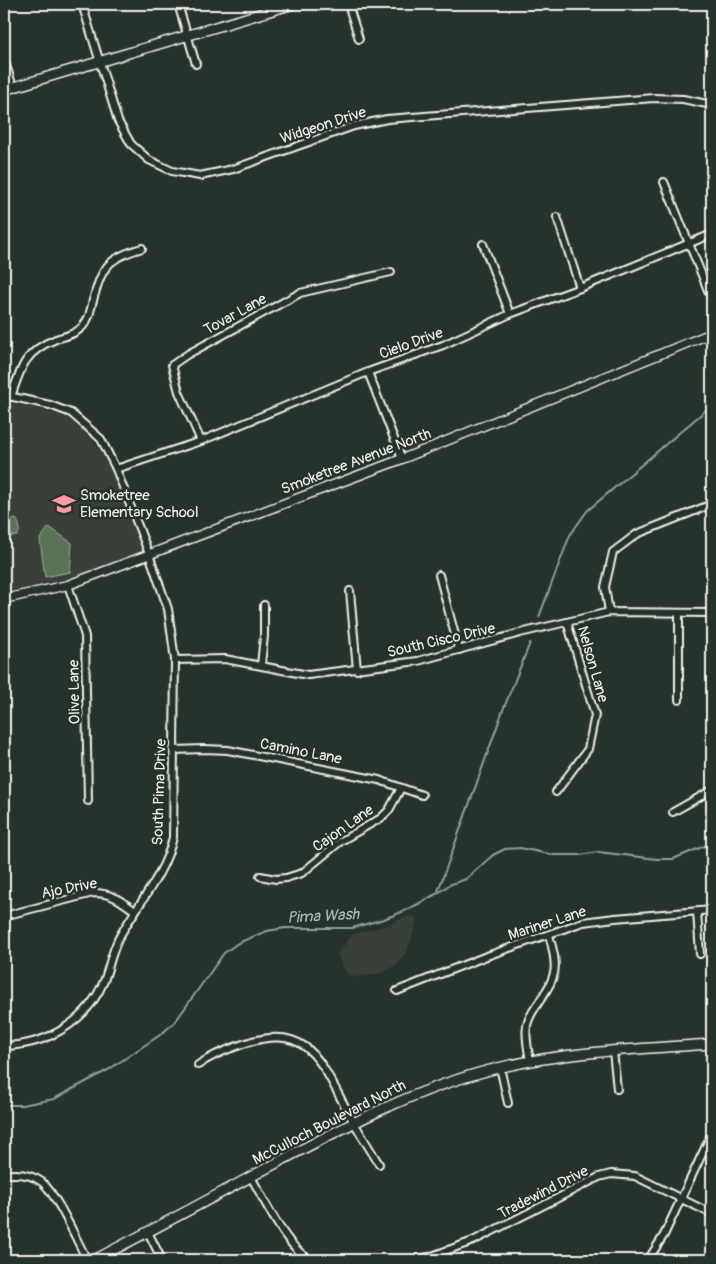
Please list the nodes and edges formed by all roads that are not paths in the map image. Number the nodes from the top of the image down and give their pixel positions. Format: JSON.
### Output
{"nodes":[{"id":1,"x":82,"y":4,"type":"edge"},
{"id":2,"x":178,"y":4,"type":"edge"},
{"id":3,"x":293,"y":4,"type":"edge"},
{"id":4,"x":348,"y":4,"type":"edge"},
{"id":5,"x":273,"y":6,"type":"edge"},
{"id":6,"x":187,"y":35,"type":"junction"},
{"id":7,"x":359,"y":38,"type":"dead end"},
{"id":8,"x":4,"y":60,"type":"edge"},
{"id":9,"x":100,"y":62,"type":"junction"},
{"id":10,"x":196,"y":64,"type":"dead end"},
{"id":11,"x":8,"y":89,"type":"edge"},
{"id":12,"x":712,"y":104,"type":"edge"},
{"id":13,"x":664,"y":182,"type":"dead end"},
{"id":14,"x":557,"y":217,"type":"dead end"},
{"id":15,"x":712,"y":234,"type":"edge"},
{"id":16,"x":689,"y":243,"type":"junction"},
{"id":17,"x":482,"y":244,"type":"dead end"},
{"id":18,"x":142,"y":248,"type":"dead end"},
{"id":19,"x":391,"y":272,"type":"dead end"},
{"id":20,"x":580,"y":288,"type":"junction"},
{"id":21,"x":712,"y":300,"type":"edge"},
{"id":22,"x":510,"y":314,"type":"junction"},
{"id":23,"x":712,"y":333,"type":"edge"},
{"id":24,"x":368,"y":372,"type":"junction"},
{"id":25,"x":7,"y":396,"type":"edge"},
{"id":26,"x":201,"y":441,"type":"junction"},
{"id":27,"x":402,"y":459,"type":"junction"},
{"id":28,"x":116,"y":469,"type":"junction"},
{"id":29,"x":712,"y":504,"type":"edge"},
{"id":30,"x":149,"y":554,"type":"junction"},
{"id":31,"x":439,"y":575,"type":"dead end"},
{"id":32,"x":68,"y":585,"type":"junction"},
{"id":33,"x":350,"y":590,"type":"dead end"},
{"id":34,"x":4,"y":599,"type":"edge"},
{"id":35,"x":264,"y":604,"type":"dead end"},
{"id":36,"x":609,"y":612,"type":"junction"},
{"id":37,"x":679,"y":612,"type":"junction"},
{"id":38,"x":712,"y":613,"type":"edge"},
{"id":39,"x":568,"y":622,"type":"junction"},
{"id":40,"x":459,"y":650,"type":"junction"},
{"id":41,"x":175,"y":660,"type":"junction"},
{"id":42,"x":261,"y":665,"type":"junction"},
{"id":43,"x":357,"y":670,"type":"junction"},
{"id":44,"x":679,"y":700,"type":"dead end"},
{"id":45,"x":173,"y":750,"type":"junction"},
{"id":46,"x":401,"y":788,"type":"junction"},
{"id":47,"x":712,"y":790,"type":"edge"},
{"id":48,"x":556,"y":792,"type":"dead end"},
{"id":49,"x":422,"y":796,"type":"dead end"},
{"id":50,"x":88,"y":801,"type":"dead end"},
{"id":51,"x":673,"y":812,"type":"dead end"},
{"id":52,"x":260,"y":876,"type":"dead end"},
{"id":53,"x":712,"y":910,"type":"edge"},
{"id":54,"x":135,"y":911,"type":"junction"},
{"id":55,"x":697,"y":912,"type":"junction"},
{"id":56,"x":4,"y":916,"type":"edge"},
{"id":57,"x":549,"y":935,"type":"junction"},
{"id":58,"x":700,"y":954,"type":"dead end"},
{"id":59,"x":396,"y":991,"type":"dead end"},
{"id":60,"x":712,"y":1044,"type":"edge"},
{"id":61,"x":4,"y":1046,"type":"edge"},
{"id":62,"x":613,"y":1051,"type":"junction"},
{"id":63,"x":530,"y":1061,"type":"junction"},
{"id":64,"x":198,"y":1065,"type":"dead end"},
{"id":65,"x":500,"y":1067,"type":"junction"},
{"id":66,"x":617,"y":1089,"type":"dead end"},
{"id":67,"x":508,"y":1103,"type":"dead end"},
{"id":68,"x":353,"y":1122,"type":"junction"},
{"id":69,"x":712,"y":1133,"type":"edge"},
{"id":70,"x":379,"y":1164,"type":"dead end"},
{"id":71,"x":4,"y":1175,"type":"edge"},
{"id":72,"x":251,"y":1177,"type":"junction"},
{"id":73,"x":681,"y":1199,"type":"junction"},
{"id":74,"x":712,"y":1214,"type":"edge"},
{"id":75,"x":148,"y":1232,"type":"junction"},
{"id":76,"x":87,"y":1260,"type":"edge"},
{"id":77,"x":94,"y":1260,"type":"edge"},
{"id":78,"x":162,"y":1260,"type":"edge"},
{"id":79,"x":312,"y":1260,"type":"edge"},
{"id":80,"x":412,"y":1260,"type":"edge"},
{"id":81,"x":648,"y":1260,"type":"edge"}],
"edges":[{"from":1,"to":9,"type":"street","name":"Widgeon Drive"},
{"from":2,"to":6,"type":"street"},
{"from":3,"to":5,"type":"main road"},
{"from":4,"to":7,"type":"street"},
{"from":5,"to":6,"type":"main road"},
{"from":6,"to":9,"type":"main road"},
{"from":6,"to":10,"type":"street"},
{"from":8,"to":11,"type":"street"},
{"from":9,"to":11,"type":"main road"},
{"from":9,"to":12,"type":"street","name":"Widgeon Drive"},
{"from":13,"to":16,"type":"street"},
{"from":14,"to":20,"type":"street"},
{"from":15,"to":16,"type":"street","name":"Cielo Drive"},
{"from":16,"to":20,"type":"street","name":"Cielo Drive"},
{"from":16,"to":21,"type":"street"},
{"from":17,"to":22,"type":"street"},
{"from":18,"to":25,"type":"street"},
{"from":19,"to":26,"type":"street","name":"Tovar Lane"},
{"from":20,"to":22,"type":"street","name":"Cielo Drive"},
{"from":22,"to":24,"type":"street","name":"Cielo Drive"},
{"from":23,"to":27,"type":"street","name":"Smoketree Avenue North"},
{"from":24,"to":26,"type":"street","name":"Cielo Drive"},
{"from":24,"to":27,"type":"street"},
{"from":25,"to":28,"type":"street","name":"South Pima Drive"},
{"from":26,"to":28,"type":"street","name":"Cielo Drive"},
{"from":27,"to":30,"type":"street","name":"Smoketree Avenue North"},
{"from":28,"to":30,"type":"street","name":"South Pima Drive"},
{"from":29,"to":36,"type":"street"},
{"from":30,"to":32,"type":"street","name":"Smoketree Avenue North"},
{"from":30,"to":41,"type":"street","name":"South Pima Drive"},
{"from":31,"to":40,"type":"street"},
{"from":32,"to":34,"type":"street","name":"Smoketree Avenue North"},
{"from":32,"to":50,"type":"street","name":"Olive Lane"},
{"from":33,"to":43,"type":"street"},
{"from":35,"to":42,"type":"street"},
{"from":36,"to":37,"type":"street","name":"South Cisco Drive"},
{"from":36,"to":39,"type":"street","name":"South Cisco Drive"},
{"from":37,"to":38,"type":"street","name":"South Cisco Drive"},
{"from":37,"to":44,"type":"street"},
{"from":39,"to":40,"type":"street","name":"South Cisco Drive"},
{"from":39,"to":48,"type":"street","name":"Nelson Lane"},
{"from":40,"to":43,"type":"street","name":"South Cisco Drive"},
{"from":41,"to":42,"type":"street","name":"South Cisco Drive"},
{"from":41,"to":45,"type":"street","name":"South Pima Drive"},
{"from":42,"to":43,"type":"street","name":"South Cisco Drive"},
{"from":45,"to":46,"type":"street","name":"Camino Lane"},
{"from":45,"to":54,"type":"street","name":"South Pima Drive"},
{"from":46,"to":49,"type":"street","name":"Camino Lane"},
{"from":46,"to":52,"type":"street","name":"Cajon Lane"},
{"from":47,"to":51,"type":"street"},
{"from":53,"to":55,"type":"street","name":"Mariner Lane"},
{"from":54,"to":56,"type":"street","name":"Ajo Drive"},
{"from":54,"to":61,"type":"street","name":"South Pima Drive"},
{"from":55,"to":57,"type":"street","name":"Mariner Lane"},
{"from":55,"to":58,"type":"street"},
{"from":57,"to":59,"type":"street","name":"Mariner Lane"},
{"from":57,"to":63,"type":"street"},
{"from":60,"to":62,"type":"main road","name":"McCulloch Boulevard North"},
{"from":62,"to":63,"type":"main road","name":"McCulloch Boulevard North"},
{"from":62,"to":66,"type":"street"},
{"from":63,"to":65,"type":"main road","name":"McCulloch Boulevard North"},
{"from":64,"to":68,"type":"street"},
{"from":65,"to":67,"type":"street"},
{"from":65,"to":68,"type":"main road","name":"McCulloch Boulevard North"},
{"from":68,"to":70,"type":"street"},
{"from":68,"to":72,"type":"main road","name":"McCulloch Boulevard North"},
{"from":69,"to":73,"type":"street"},
{"from":71,"to":76,"type":"street"},
{"from":72,"to":75,"type":"main road","name":"McCulloch Boulevard North"},
{"from":72,"to":79,"type":"street"},
{"from":73,"to":74,"type":"street","name":"Tradewind Drive"},
{"from":73,"to":80,"type":"street","name":"Tradewind Drive"},
{"from":73,"to":81,"type":"street"},
{"from":75,"to":77,"type":"main road","name":"McCulloch Boulevard North"},
{"from":75,"to":78,"type":"street"}]}
